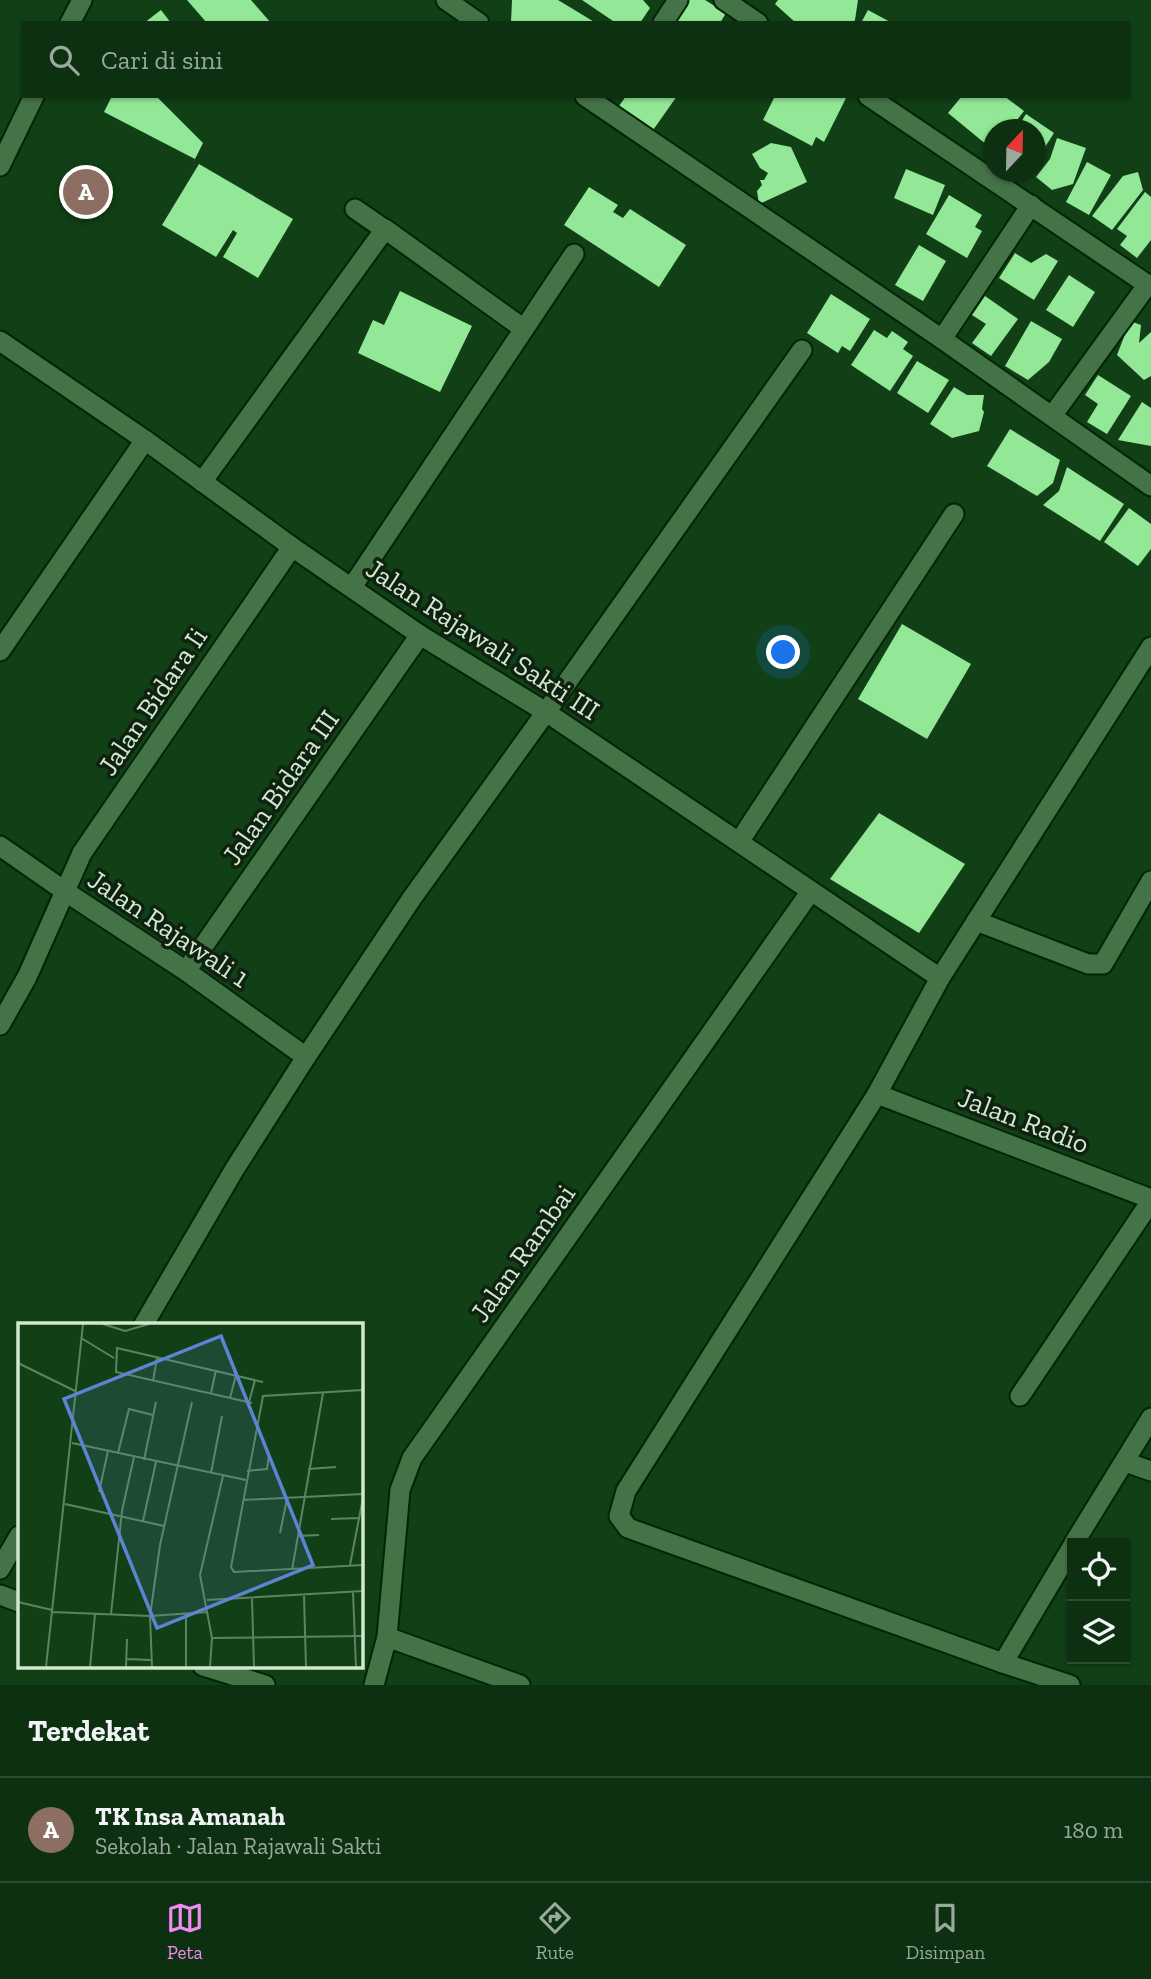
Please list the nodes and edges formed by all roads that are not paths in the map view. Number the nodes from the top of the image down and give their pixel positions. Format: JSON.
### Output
{"nodes":[{"id":1,"x":82,"y":0,"type":"edge"},
{"id":2,"x":446,"y":0,"type":"edge"},
{"id":3,"x":678,"y":0,"type":"edge"},
{"id":4,"x":724,"y":0,"type":"edge"},
{"id":5,"x":72,"y":21,"type":"edge"},
{"id":6,"x":476,"y":21,"type":"edge"},
{"id":7,"x":664,"y":21,"type":"edge"},
{"id":8,"x":755,"y":21,"type":"edge"},
{"id":9,"x":33,"y":98,"type":"edge"},
{"id":10,"x":592,"y":98,"type":"edge"},
{"id":11,"x":871,"y":98,"type":"edge"},
{"id":12,"x":613,"y":104,"type":"edge"},
{"id":13,"x":0,"y":166,"type":"edge"},
{"id":14,"x":1031,"y":205,"type":"junction"},
{"id":15,"x":355,"y":209,"type":"dead end"},
{"id":16,"x":384,"y":229,"type":"junction"},
{"id":17,"x":574,"y":254,"type":"dead end"},
{"id":18,"x":1149,"y":285,"type":"edge"},
{"id":19,"x":524,"y":329,"type":"junction"},
{"id":20,"x":942,"y":340,"type":"junction"},
{"id":21,"x":0,"y":341,"type":"edge"},
{"id":22,"x":802,"y":349,"type":"dead end"},
{"id":23,"x":1052,"y":416,"type":"junction"},
{"id":24,"x":145,"y":440,"type":"junction"},
{"id":25,"x":202,"y":482,"type":"junction"},
{"id":26,"x":1151,"y":486,"type":"edge"},
{"id":27,"x":954,"y":514,"type":"dead end"},
{"id":28,"x":292,"y":547,"type":"junction"},
{"id":29,"x":352,"y":587,"type":"junction"},
{"id":30,"x":420,"y":635,"type":"junction"},
{"id":31,"x":1151,"y":647,"type":"edge"},
{"id":32,"x":0,"y":651,"type":"edge"},
{"id":33,"x":546,"y":712,"type":"junction"},
{"id":34,"x":739,"y":842,"type":"junction"},
{"id":35,"x":0,"y":846,"type":"edge"},
{"id":36,"x":1151,"y":881,"type":"edge"},
{"id":37,"x":811,"y":891,"type":"junction"},
{"id":38,"x":65,"y":892,"type":"junction"},
{"id":39,"x":976,"y":921,"type":"junction"},
{"id":40,"x":186,"y":971,"type":"junction"},
{"id":41,"x":940,"y":978,"type":"junction"},
{"id":42,"x":0,"y":1025,"type":"edge"},
{"id":43,"x":306,"y":1057,"type":"junction"},
{"id":44,"x":877,"y":1094,"type":"junction"},
{"id":45,"x":1151,"y":1200,"type":"edge"},
{"id":46,"x":145,"y":1323,"type":"edge"},
{"id":47,"x":1020,"y":1395,"type":"dead end"},
{"id":48,"x":1151,"y":1418,"type":"edge"},
{"id":49,"x":1125,"y":1462,"type":"junction"},
{"id":50,"x":1151,"y":1471,"type":"edge"},
{"id":51,"x":18,"y":1538,"type":"edge"},
{"id":52,"x":1077,"y":1538,"type":"edge"},
{"id":53,"x":1067,"y":1555,"type":"edge"},
{"id":54,"x":0,"y":1569,"type":"edge"},
{"id":55,"x":0,"y":1595,"type":"edge"},
{"id":56,"x":18,"y":1602,"type":"edge"},
{"id":57,"x":387,"y":1637,"type":"junction"},
{"id":58,"x":1003,"y":1664,"type":"junction"},
{"id":59,"x":213,"y":1674,"type":"edge"},
{"id":60,"x":265,"y":1685,"type":"edge"},
{"id":61,"x":374,"y":1685,"type":"edge"},
{"id":62,"x":520,"y":1685,"type":"edge"},
{"id":63,"x":1070,"y":1685,"type":"edge"}],
"edges":[{"from":1,"to":5,"type":"street"},
{"from":2,"to":6,"type":"street"},
{"from":3,"to":7,"type":"street"},
{"from":4,"to":8,"type":"street"},
{"from":9,"to":13,"type":"street"},
{"from":10,"to":12,"type":"street"},
{"from":11,"to":14,"type":"street"},
{"from":12,"to":20,"type":"street"},
{"from":14,"to":18,"type":"street"},
{"from":14,"to":20,"type":"street"},
{"from":15,"to":16,"type":"street"},
{"from":16,"to":19,"type":"street"},
{"from":16,"to":25,"type":"street"},
{"from":17,"to":19,"type":"street"},
{"from":18,"to":23,"type":"street"},
{"from":19,"to":29,"type":"street"},
{"from":20,"to":23,"type":"street"},
{"from":21,"to":24,"type":"street","name":"Jalan Rajawali Sakti III"},
{"from":22,"to":33,"type":"street"},
{"from":23,"to":26,"type":"street"},
{"from":24,"to":25,"type":"street","name":"Jalan Rajawali Sakti III"},
{"from":24,"to":32,"type":"street"},
{"from":25,"to":28,"type":"street","name":"Jalan Rajawali Sakti III"},
{"from":27,"to":34,"type":"street"},
{"from":28,"to":29,"type":"street","name":"Jalan Rajawali Sakti III"},
{"from":28,"to":38,"type":"street","name":"Jalan Bidara Ii"},
{"from":29,"to":30,"type":"street","name":"Jalan Rajawali Sakti III"},
{"from":30,"to":33,"type":"street","name":"Jalan Rajawali Sakti III"},
{"from":30,"to":40,"type":"street","name":"Jalan Bidara III"},
{"from":31,"to":39,"type":"street"},
{"from":33,"to":34,"type":"street","name":"Jalan Rajawali Sakti III"},
{"from":33,"to":43,"type":"street"},
{"from":34,"to":37,"type":"street","name":"Jalan Rajawali Sakti III"},
{"from":35,"to":38,"type":"street","name":"Jalan Rajawali 1"},
{"from":36,"to":39,"type":"street"},
{"from":37,"to":41,"type":"street","name":"Jalan Rajawali Sakti III"},
{"from":37,"to":57,"type":"street","name":"Jalan Rambai"},
{"from":38,"to":40,"type":"street","name":"Jalan Rajawali 1"},
{"from":38,"to":42,"type":"street","name":"Jalan Bidara Ii"},
{"from":39,"to":41,"type":"street"},
{"from":40,"to":43,"type":"street","name":"Jalan Rajawali 1"},
{"from":41,"to":44,"type":"street"},
{"from":43,"to":46,"type":"street"},
{"from":44,"to":45,"type":"street","name":"Jalan Radio"},
{"from":44,"to":58,"type":"street"},
{"from":45,"to":47,"type":"street"},
{"from":48,"to":49,"type":"street"},
{"from":49,"to":50,"type":"street"},
{"from":49,"to":52,"type":"street"},
{"from":51,"to":54,"type":"street"},
{"from":53,"to":58,"type":"street"},
{"from":55,"to":56,"type":"street"},
{"from":57,"to":61,"type":"street","name":"Jalan Rambai"},
{"from":57,"to":62,"type":"street"},
{"from":58,"to":63,"type":"street"},
{"from":59,"to":60,"type":"street"}]}
